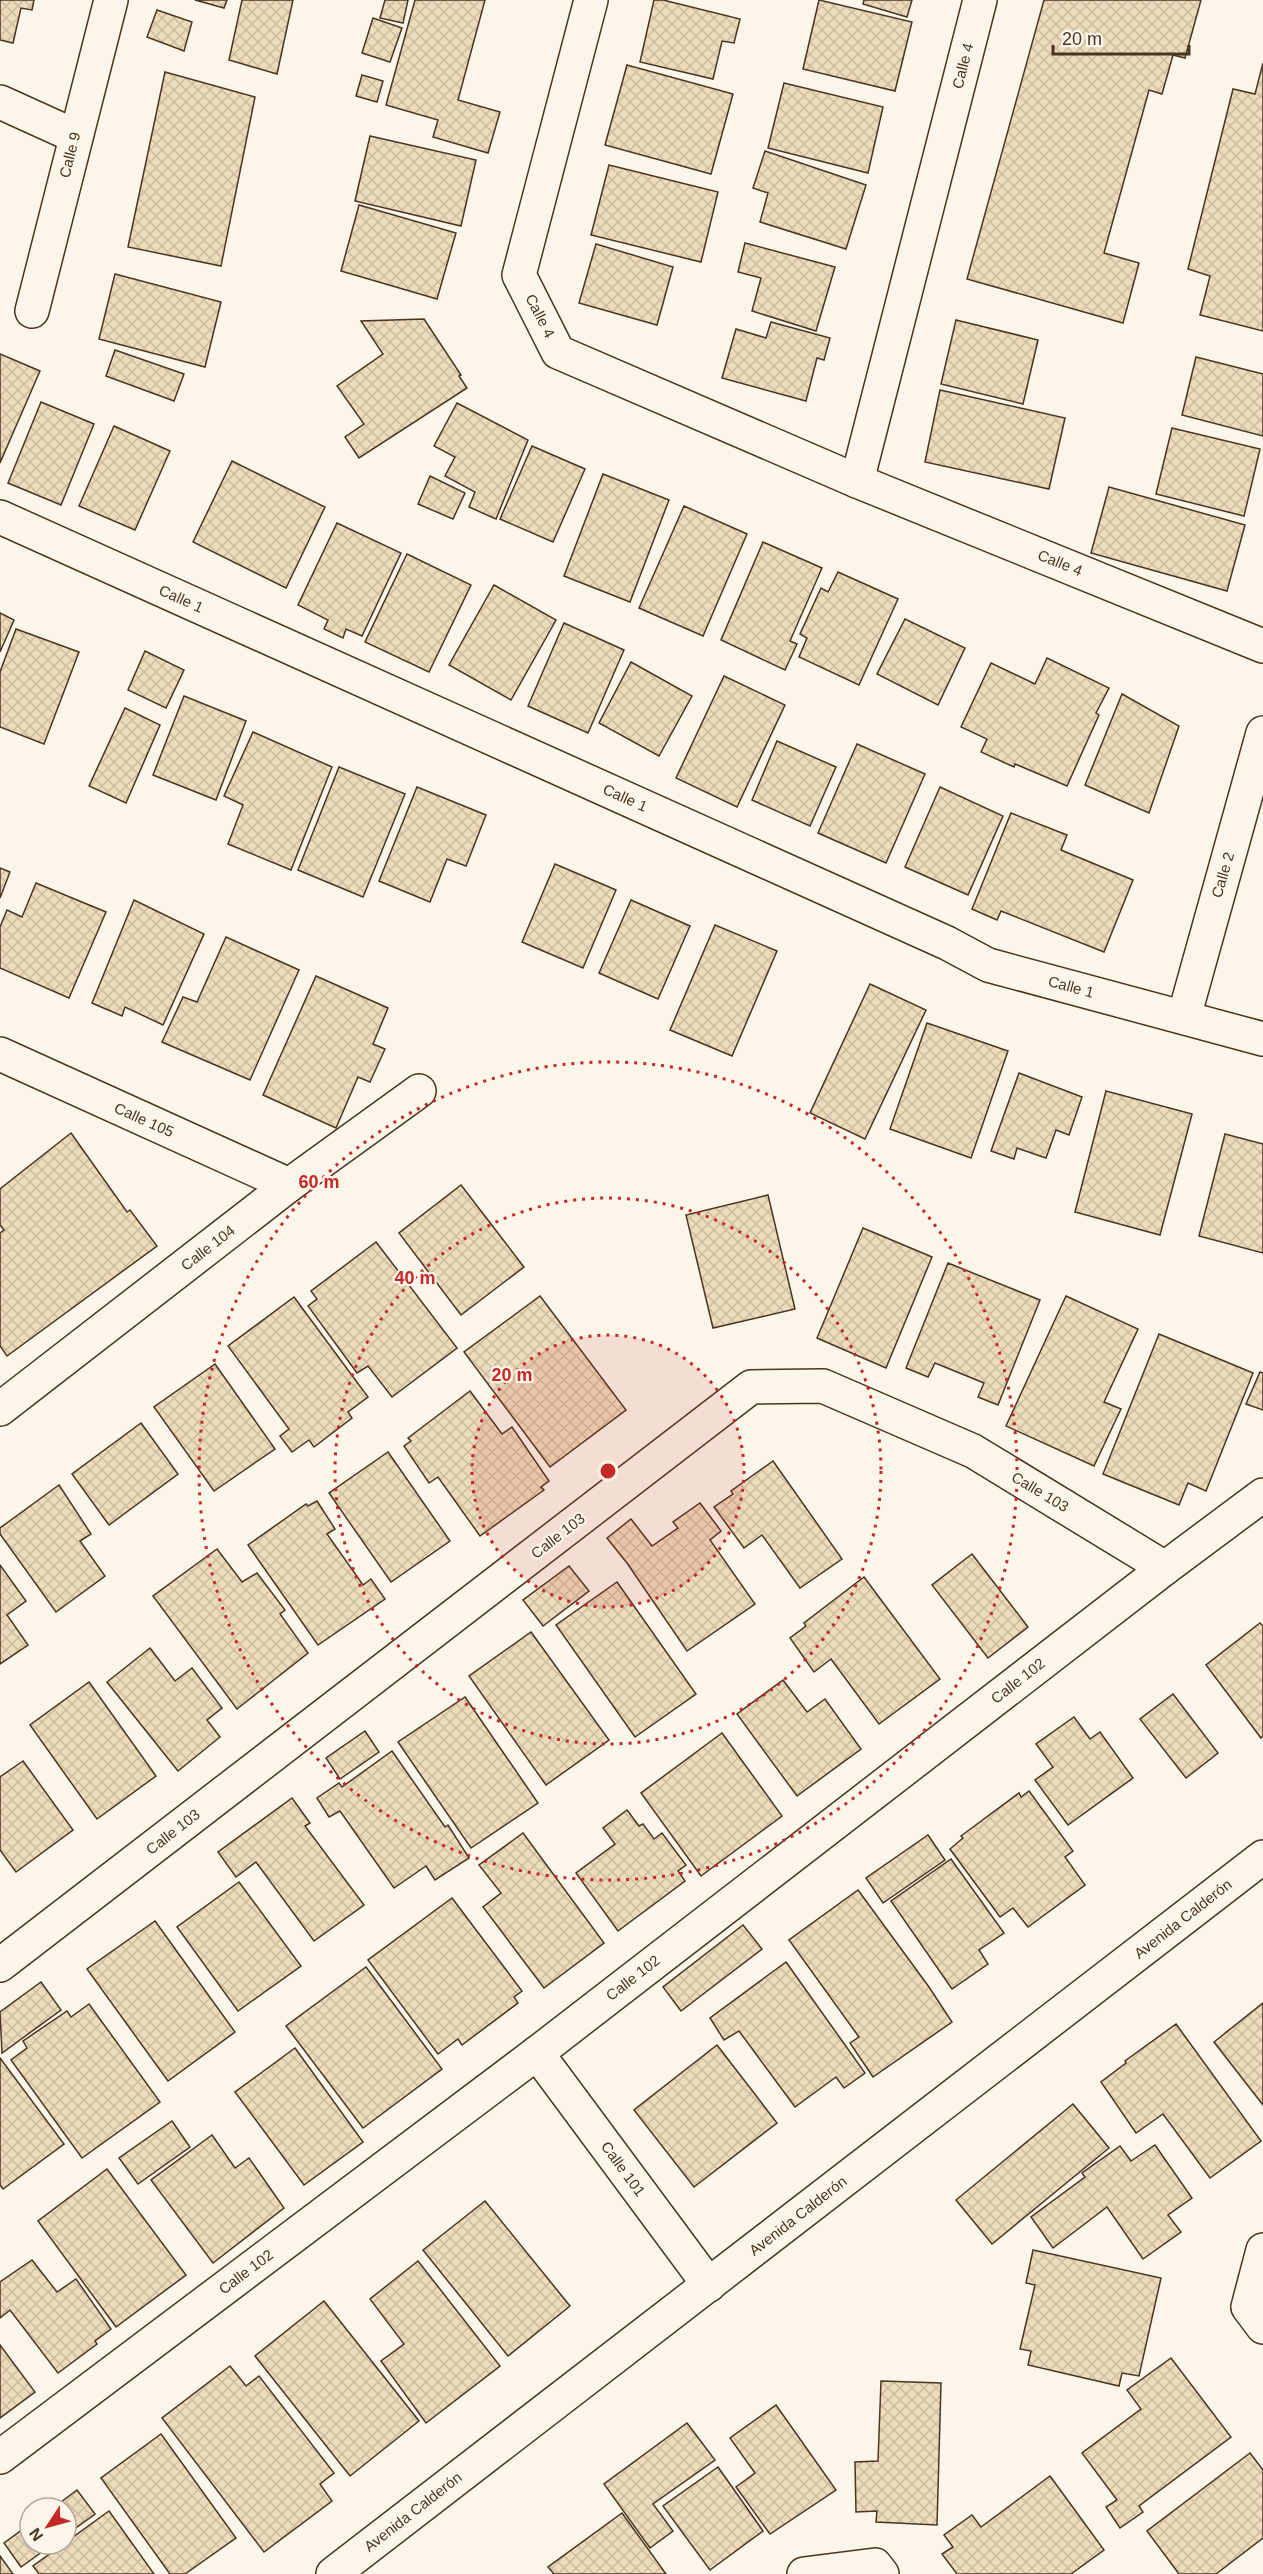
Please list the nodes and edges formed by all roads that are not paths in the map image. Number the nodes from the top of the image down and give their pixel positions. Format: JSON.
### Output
{"nodes":[{"id":1,"x":111,"y":0,"type":"edge"},
{"id":2,"x":591,"y":0,"type":"edge"},
{"id":3,"x":980,"y":0,"type":"edge"},
{"id":4,"x":0,"y":102,"type":"edge"},
{"id":5,"x":75,"y":136,"type":"junction"},
{"id":6,"x":32,"y":311,"type":"dead end"},
{"id":7,"x":857,"y":481,"type":"junction"},
{"id":8,"x":0,"y":517,"type":"edge"},
{"id":9,"x":1263,"y":646,"type":"edge"},
{"id":10,"x":1263,"y":733,"type":"edge"},
{"id":11,"x":1184,"y":1017,"type":"junction"},
{"id":12,"x":1263,"y":1039,"type":"edge"},
{"id":13,"x":0,"y":1054,"type":"edge"},
{"id":14,"x":419,"y":1091,"type":"dead end"},
{"id":15,"x":289,"y":1185,"type":"junction"},
{"id":16,"x":0,"y":1409,"type":"edge"},
{"id":17,"x":1263,"y":1495,"type":"edge"},
{"id":18,"x":1165,"y":1568,"type":"junction"},
{"id":19,"x":1263,"y":1857,"type":"edge"},
{"id":20,"x":0,"y":1965,"type":"edge"},
{"id":21,"x":537,"y":2053,"type":"junction"},
{"id":22,"x":1263,"y":2250,"type":"edge"},
{"id":23,"x":709,"y":2285,"type":"junction"},
{"id":24,"x":1263,"y":2327,"type":"edge"},
{"id":25,"x":0,"y":2457,"type":"edge"},
{"id":26,"x":333,"y":2574,"type":"edge"},
{"id":27,"x":804,"y":2574,"type":"edge"},
{"id":28,"x":882,"y":2574,"type":"edge"}],
"edges":[{"from":1,"to":5,"type":"street","name":"Calle 9"},
{"from":2,"to":7,"type":"street","name":"Calle 4"},
{"from":3,"to":7,"type":"street","name":"Calle 4"},
{"from":4,"to":5,"type":"street"},
{"from":5,"to":6,"type":"street","name":"Calle 9"},
{"from":7,"to":9,"type":"street","name":"Calle 4"},
{"from":8,"to":11,"type":"street","name":"Calle 1"},
{"from":10,"to":11,"type":"street","name":"Calle 2"},
{"from":11,"to":12,"type":"street","name":"Calle 1"},
{"from":13,"to":15,"type":"street","name":"Calle 105"},
{"from":14,"to":15,"type":"street","name":"Calle 104"},
{"from":15,"to":16,"type":"street","name":"Calle 104"},
{"from":17,"to":18,"type":"street","name":"Calle 102"},
{"from":18,"to":20,"type":"street","name":"Calle 103"},
{"from":18,"to":21,"type":"street","name":"Calle 102"},
{"from":19,"to":23,"type":"street","name":"Avenida Calderón"},
{"from":21,"to":23,"type":"street","name":"Calle 101"},
{"from":21,"to":25,"type":"street","name":"Calle 102"},
{"from":22,"to":24,"type":"street"},
{"from":23,"to":26,"type":"street","name":"Avenida Calderón"},
{"from":27,"to":28,"type":"street"}]}
